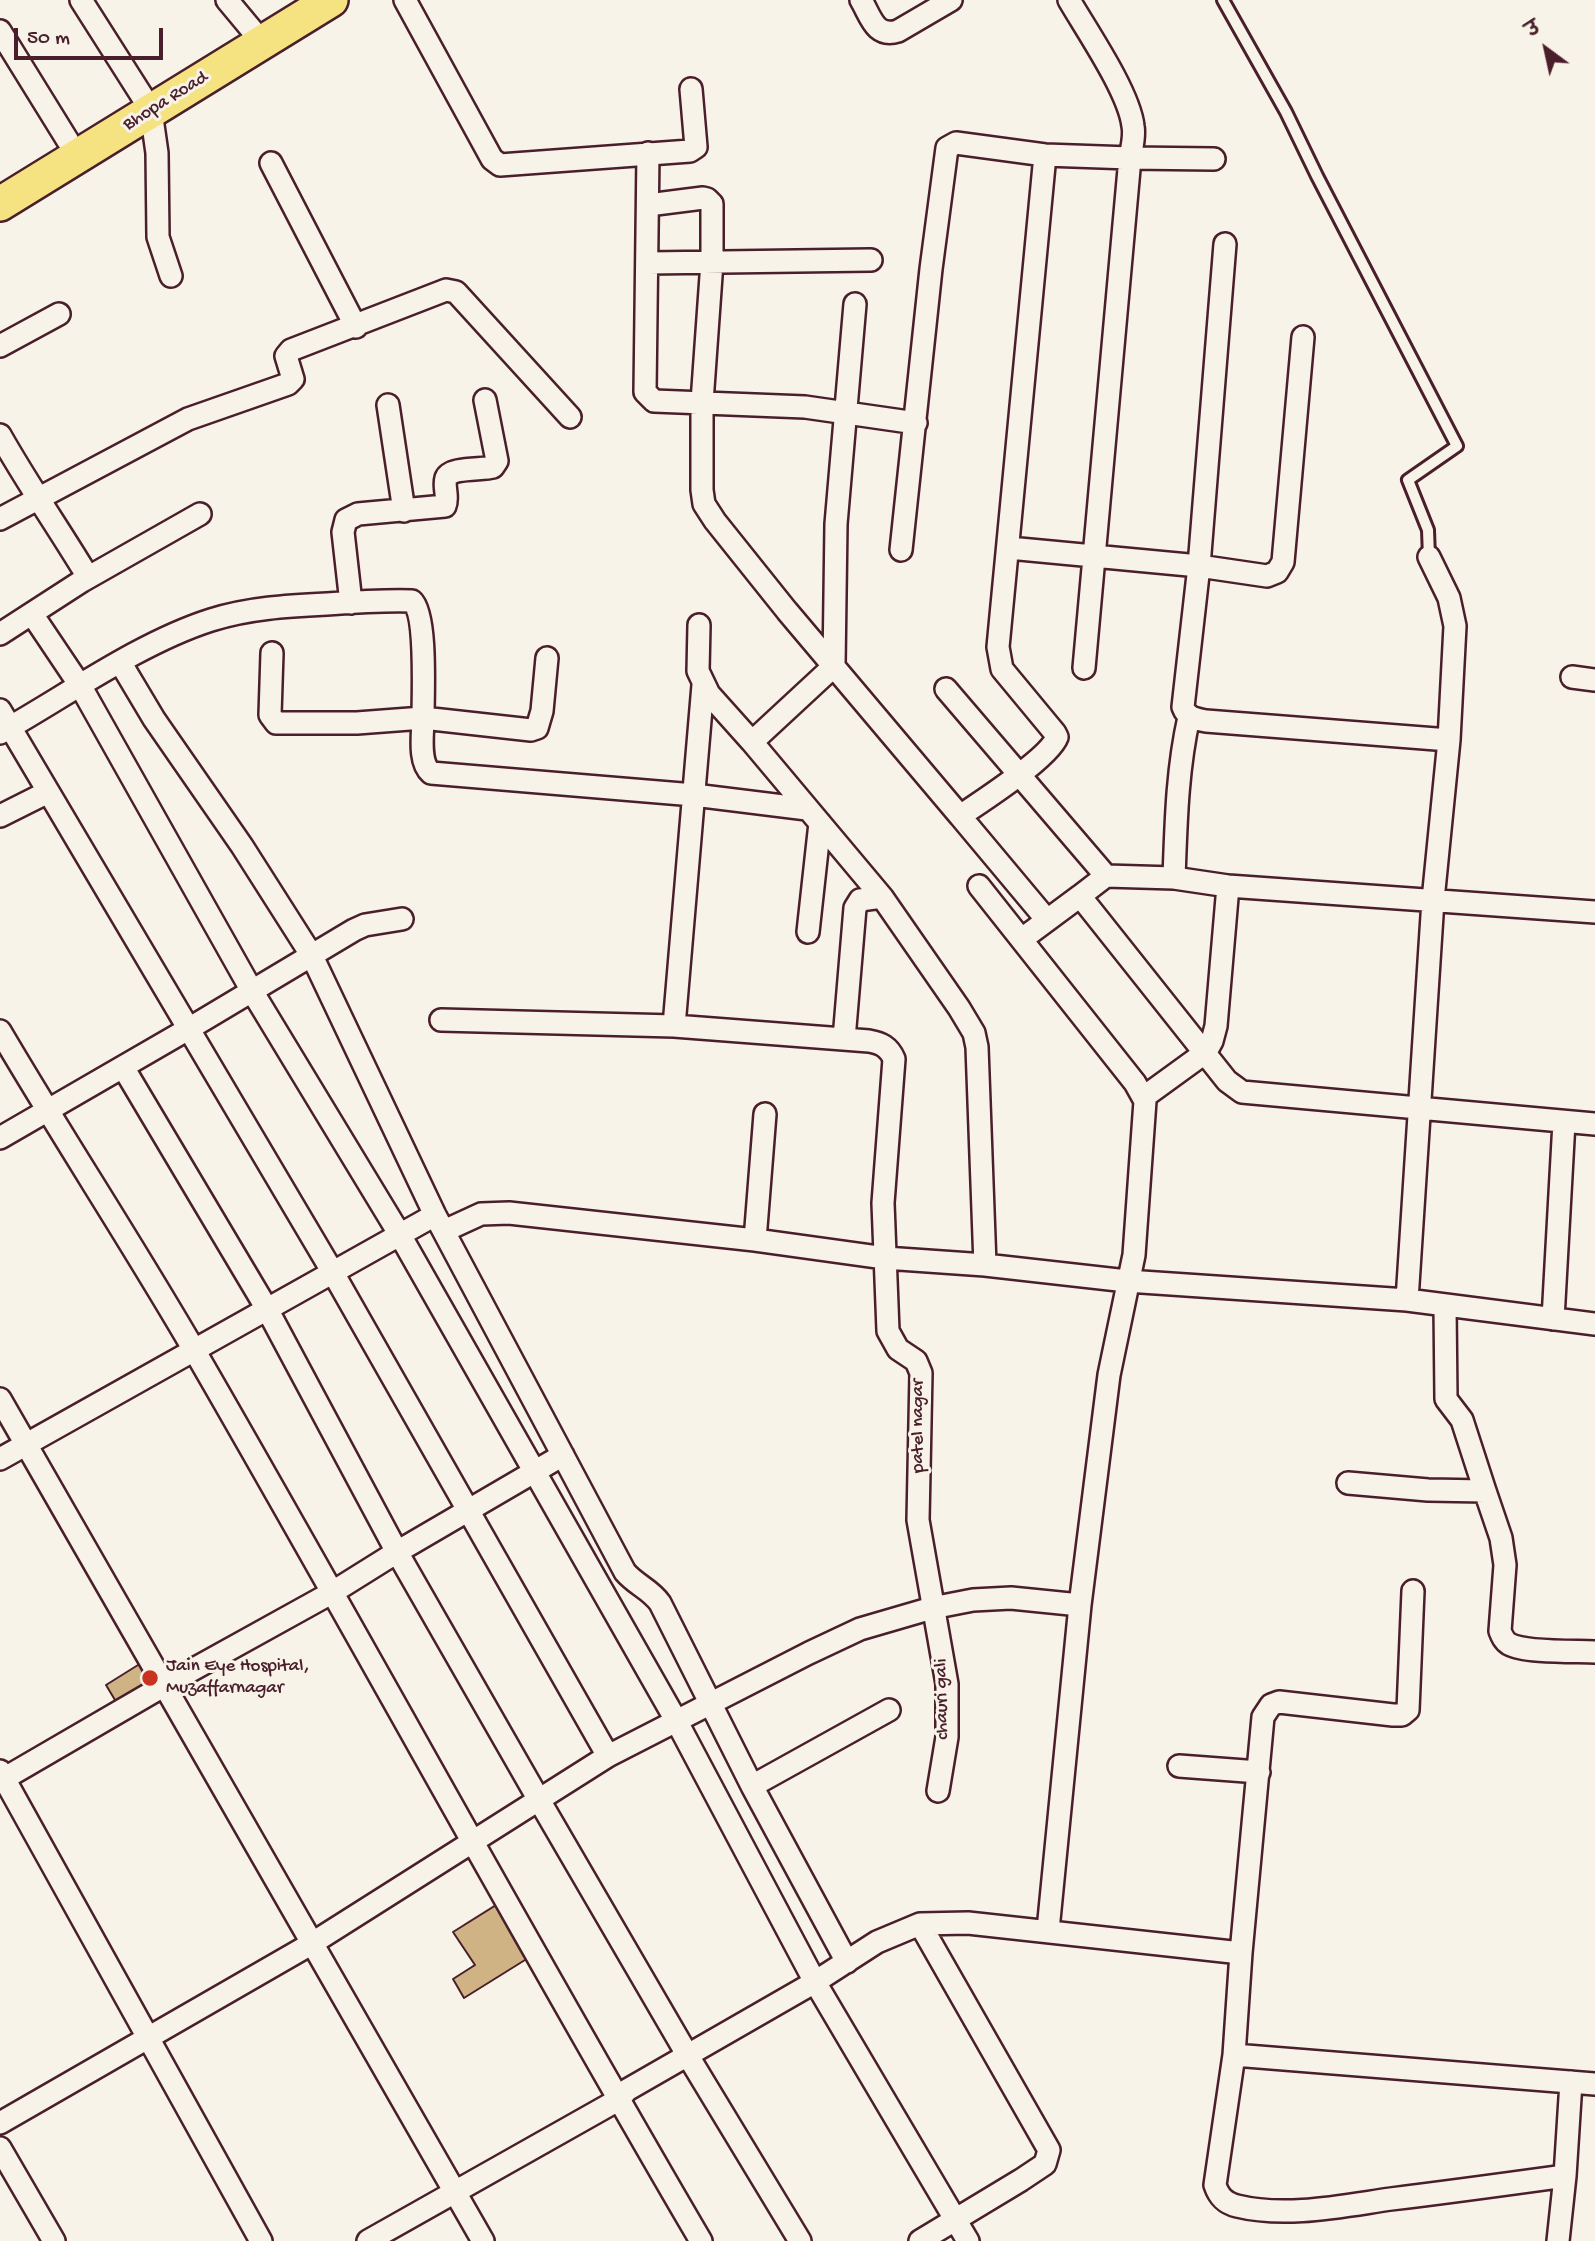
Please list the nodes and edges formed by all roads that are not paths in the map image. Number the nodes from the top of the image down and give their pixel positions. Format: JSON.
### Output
{"nodes":[{"id":1,"x":81,"y":0,"type":"edge"},
{"id":2,"x":227,"y":0,"type":"edge"},
{"id":3,"x":297,"y":0,"type":"edge"},
{"id":4,"x":331,"y":0,"type":"edge"},
{"id":5,"x":405,"y":0,"type":"edge"},
{"id":6,"x":861,"y":0,"type":"edge"},
{"id":7,"x":951,"y":0,"type":"edge"},
{"id":8,"x":1069,"y":0,"type":"edge"},
{"id":9,"x":1223,"y":0,"type":"edge"},
{"id":10,"x":0,"y":31,"type":"edge"},
{"id":11,"x":256,"y":35,"type":"junction"},
{"id":12,"x":691,"y":89,"type":"dead end"},
{"id":13,"x":146,"y":104,"type":"junction"},
{"id":14,"x":68,"y":141,"type":"junction"},
{"id":15,"x":648,"y":153,"type":"junction"},
{"id":16,"x":1045,"y":155,"type":"junction"},
{"id":17,"x":1130,"y":158,"type":"junction"},
{"id":18,"x":1214,"y":159,"type":"dead end"},
{"id":19,"x":271,"y":163,"type":"dead end"},
{"id":20,"x":0,"y":183,"type":"edge"},
{"id":21,"x":0,"y":204,"type":"edge"},
{"id":22,"x":648,"y":205,"type":"junction"},
{"id":23,"x":1225,"y":244,"type":"dead end"},
{"id":24,"x":871,"y":260,"type":"dead end"},
{"id":25,"x":712,"y":262,"type":"junction"},
{"id":26,"x":648,"y":263,"type":"junction"},
{"id":27,"x":171,"y":276,"type":"dead end"},
{"id":28,"x":855,"y":304,"type":"dead end"},
{"id":29,"x":59,"y":314,"type":"dead end"},
{"id":30,"x":356,"y":327,"type":"junction"},
{"id":31,"x":1303,"y":337,"type":"dead end"},
{"id":32,"x":0,"y":346,"type":"edge"},
{"id":33,"x":485,"y":400,"type":"dead end"},
{"id":34,"x":702,"y":402,"type":"junction"},
{"id":35,"x":388,"y":405,"type":"dead end"},
{"id":36,"x":846,"y":412,"type":"junction"},
{"id":37,"x":569,"y":416,"type":"dead end"},
{"id":38,"x":916,"y":423,"type":"junction"},
{"id":39,"x":0,"y":435,"type":"edge"},
{"id":40,"x":39,"y":498,"type":"junction"},
{"id":41,"x":404,"y":511,"type":"junction"},
{"id":42,"x":200,"y":514,"type":"dead end"},
{"id":43,"x":0,"y":519,"type":"edge"},
{"id":44,"x":1009,"y":548,"type":"junction"},
{"id":45,"x":901,"y":550,"type":"dead end"},
{"id":46,"x":1095,"y":557,"type":"junction"},
{"id":47,"x":1429,"y":557,"type":"joint"},
{"id":48,"x":1199,"y":566,"type":"junction"},
{"id":49,"x":88,"y":577,"type":"junction"},
{"id":50,"x":351,"y":603,"type":"junction"},
{"id":51,"x":32,"y":614,"type":"junction"},
{"id":52,"x":699,"y":625,"type":"dead end"},
{"id":53,"x":0,"y":634,"type":"edge"},
{"id":54,"x":272,"y":653,"type":"dead end"},
{"id":55,"x":547,"y":658,"type":"dead end"},
{"id":56,"x":120,"y":662,"type":"junction"},
{"id":57,"x":834,"y":666,"type":"junction"},
{"id":58,"x":1084,"y":668,"type":"dead end"},
{"id":59,"x":1572,"y":677,"type":"dead end"},
{"id":60,"x":1595,"y":680,"type":"edge"},
{"id":61,"x":703,"y":685,"type":"junction"},
{"id":62,"x":81,"y":687,"type":"junction"},
{"id":63,"x":946,"y":689,"type":"dead end"},
{"id":64,"x":1189,"y":717,"type":"junction"},
{"id":65,"x":423,"y":718,"type":"junction"},
{"id":66,"x":3,"y":723,"type":"edge"},
{"id":67,"x":1449,"y":740,"type":"junction"},
{"id":68,"x":752,"y":742,"type":"junction"},
{"id":69,"x":1019,"y":774,"type":"junction"},
{"id":70,"x":48,"y":792,"type":"junction"},
{"id":71,"x":694,"y":795,"type":"junction"},
{"id":72,"x":0,"y":816,"type":"edge"},
{"id":73,"x":813,"y":816,"type":"junction"},
{"id":74,"x":960,"y":817,"type":"junction"},
{"id":75,"x":1106,"y":876,"type":"junction"},
{"id":76,"x":1174,"y":878,"type":"junction"},
{"id":77,"x":979,"y":886,"type":"dead end"},
{"id":78,"x":1228,"y":886,"type":"junction"},
{"id":79,"x":1080,"y":896,"type":"junction"},
{"id":80,"x":882,"y":897,"type":"junction"},
{"id":81,"x":1433,"y":900,"type":"junction"},
{"id":82,"x":1595,"y":912,"type":"edge"},
{"id":83,"x":402,"y":919,"type":"dead end"},
{"id":84,"x":1047,"y":920,"type":"junction"},
{"id":85,"x":808,"y":932,"type":"dead end"},
{"id":86,"x":1022,"y":939,"type":"junction"},
{"id":87,"x":313,"y":956,"type":"junction"},
{"id":88,"x":253,"y":991,"type":"junction"},
{"id":89,"x":441,"y":1020,"type":"dead end"},
{"id":90,"x":674,"y":1026,"type":"junction"},
{"id":91,"x":190,"y":1028,"type":"junction"},
{"id":92,"x":0,"y":1031,"type":"edge"},
{"id":93,"x":844,"y":1039,"type":"junction"},
{"id":94,"x":1206,"y":1052,"type":"junction"},
{"id":95,"x":123,"y":1067,"type":"junction"},
{"id":96,"x":1144,"y":1097,"type":"junction"},
{"id":97,"x":1421,"y":1108,"type":"junction"},
{"id":98,"x":48,"y":1112,"type":"junction"},
{"id":99,"x":765,"y":1114,"type":"dead end"},
{"id":100,"x":1563,"y":1122,"type":"junction"},
{"id":101,"x":1595,"y":1124,"type":"edge"},
{"id":102,"x":0,"y":1138,"type":"edge"},
{"id":103,"x":439,"y":1223,"type":"junction"},
{"id":104,"x":400,"y":1235,"type":"junction"},
{"id":105,"x":755,"y":1240,"type":"junction"},
{"id":106,"x":884,"y":1258,"type":"junction"},
{"id":107,"x":985,"y":1265,"type":"junction"},
{"id":108,"x":332,"y":1271,"type":"junction"},
{"id":109,"x":1127,"y":1281,"type":"junction"},
{"id":110,"x":1407,"y":1300,"type":"junction"},
{"id":111,"x":1445,"y":1306,"type":"junction"},
{"id":112,"x":267,"y":1308,"type":"junction"},
{"id":113,"x":1553,"y":1319,"type":"junction"},
{"id":114,"x":1595,"y":1324,"type":"edge"},
{"id":115,"x":195,"y":1351,"type":"junction"},
{"id":116,"x":0,"y":1399,"type":"edge"},
{"id":117,"x":25,"y":1443,"type":"junction"},
{"id":118,"x":563,"y":1455,"type":"junction"},
{"id":119,"x":0,"y":1459,"type":"edge"},
{"id":120,"x":535,"y":1471,"type":"junction"},
{"id":121,"x":1348,"y":1483,"type":"dead end"},
{"id":122,"x":1485,"y":1492,"type":"junction"},
{"id":123,"x":469,"y":1511,"type":"junction"},
{"id":124,"x":397,"y":1552,"type":"junction"},
{"id":125,"x":1413,"y":1591,"type":"dead end"},
{"id":126,"x":333,"y":1592,"type":"junction"},
{"id":127,"x":1080,"y":1605,"type":"junction"},
{"id":128,"x":932,"y":1608,"type":"junction"},
{"id":129,"x":1595,"y":1652,"type":"edge"},
{"id":130,"x":165,"y":1685,"type":"junction"},
{"id":131,"x":711,"y":1703,"type":"junction"},
{"id":132,"x":889,"y":1710,"type":"dead end"},
{"id":133,"x":677,"y":1722,"type":"junction"},
{"id":134,"x":608,"y":1756,"type":"junction"},
{"id":135,"x":1179,"y":1766,"type":"dead end"},
{"id":136,"x":1259,"y":1772,"type":"junction"},
{"id":137,"x":2,"y":1777,"type":"edge"},
{"id":138,"x":752,"y":1786,"type":"junction"},
{"id":139,"x":938,"y":1791,"type":"dead end"},
{"id":140,"x":539,"y":1800,"type":"junction"},
{"id":141,"x":472,"y":1840,"type":"junction"},
{"id":142,"x":920,"y":1924,"type":"junction"},
{"id":143,"x":1048,"y":1930,"type":"junction"},
{"id":144,"x":311,"y":1944,"type":"junction"},
{"id":145,"x":1241,"y":1953,"type":"junction"},
{"id":146,"x":847,"y":1962,"type":"junction"},
{"id":147,"x":815,"y":1982,"type":"junction"},
{"id":148,"x":150,"y":2038,"type":"junction"},
{"id":149,"x":1234,"y":2054,"type":"junction"},
{"id":150,"x":688,"y":2056,"type":"junction"},
{"id":151,"x":1571,"y":2082,"type":"junction"},
{"id":152,"x":1595,"y":2084,"type":"edge"},
{"id":153,"x":618,"y":2100,"type":"junction"},
{"id":154,"x":0,"y":2123,"type":"edge"},
{"id":155,"x":0,"y":2148,"type":"edge"},
{"id":156,"x":1565,"y":2176,"type":"junction"},
{"id":157,"x":454,"y":2192,"type":"junction"},
{"id":158,"x":955,"y":2219,"type":"junction"},
{"id":159,"x":54,"y":2241,"type":"edge"},
{"id":160,"x":261,"y":2241,"type":"edge"},
{"id":161,"x":368,"y":2241,"type":"edge"},
{"id":162,"x":483,"y":2241,"type":"edge"},
{"id":163,"x":701,"y":2241,"type":"edge"},
{"id":164,"x":800,"y":2241,"type":"edge"},
{"id":165,"x":920,"y":2241,"type":"edge"},
{"id":166,"x":968,"y":2241,"type":"edge"},
{"id":167,"x":1558,"y":2241,"type":"edge"}],
"edges":[{"from":1,"to":13,"type":"street"},
{"from":2,"to":11,"type":"street"},
{"from":3,"to":11,"type":"main road","name":"Bhopa Road"},
{"from":4,"to":11,"type":"main road","name":"Bhopa Road"},
{"from":5,"to":15,"type":"street"},
{"from":6,"to":7,"type":"street"},
{"from":8,"to":17,"type":"street"},
{"from":9,"to":47,"type":"lane"},
{"from":10,"to":14,"type":"street"},
{"from":11,"to":13,"type":"main road","name":"Bhopa Road"},
{"from":12,"to":15,"type":"street"},
{"from":13,"to":14,"type":"main road","name":"Bhopa Road"},
{"from":13,"to":21,"type":"main road","name":"Bhopa Road"},
{"from":13,"to":27,"type":"street"},
{"from":14,"to":20,"type":"main road","name":"Bhopa Road"},
{"from":15,"to":22,"type":"street"},
{"from":16,"to":17,"type":"street"},
{"from":16,"to":38,"type":"street"},
{"from":16,"to":44,"type":"street"},
{"from":17,"to":18,"type":"street"},
{"from":17,"to":46,"type":"street"},
{"from":19,"to":30,"type":"street"},
{"from":22,"to":25,"type":"street"},
{"from":22,"to":26,"type":"street"},
{"from":23,"to":48,"type":"street"},
{"from":24,"to":25,"type":"street"},
{"from":25,"to":26,"type":"street"},
{"from":25,"to":34,"type":"street"},
{"from":26,"to":34,"type":"street"},
{"from":28,"to":36,"type":"street"},
{"from":29,"to":32,"type":"street"},
{"from":30,"to":37,"type":"street"},
{"from":30,"to":40,"type":"street"},
{"from":31,"to":48,"type":"street"},
{"from":33,"to":41,"type":"street"},
{"from":34,"to":36,"type":"street"},
{"from":34,"to":57,"type":"street"},
{"from":35,"to":41,"type":"street"},
{"from":36,"to":38,"type":"street"},
{"from":36,"to":57,"type":"street"},
{"from":38,"to":45,"type":"street"},
{"from":39,"to":40,"type":"street"},
{"from":40,"to":43,"type":"street"},
{"from":40,"to":49,"type":"street"},
{"from":41,"to":50,"type":"street"},
{"from":42,"to":49,"type":"street"},
{"from":44,"to":46,"type":"street"},
{"from":44,"to":69,"type":"street"},
{"from":46,"to":48,"type":"street"},
{"from":46,"to":58,"type":"street"},
{"from":47,"to":67,"type":"street"},
{"from":48,"to":64,"type":"street"},
{"from":49,"to":51,"type":"street"},
{"from":50,"to":56,"type":"street"},
{"from":50,"to":65,"type":"street"},
{"from":51,"to":53,"type":"street"},
{"from":51,"to":62,"type":"street"},
{"from":52,"to":61,"type":"street"},
{"from":54,"to":65,"type":"street"},
{"from":55,"to":65,"type":"street"},
{"from":56,"to":62,"type":"street"},
{"from":56,"to":87,"type":"street"},
{"from":57,"to":68,"type":"street"},
{"from":57,"to":74,"type":"street"},
{"from":59,"to":60,"type":"street"},
{"from":61,"to":68,"type":"street"},
{"from":61,"to":71,"type":"street"},
{"from":62,"to":66,"type":"street"},
{"from":62,"to":88,"type":"street"},
{"from":63,"to":69,"type":"street"},
{"from":64,"to":67,"type":"street"},
{"from":64,"to":76,"type":"street"},
{"from":65,"to":71,"type":"street"},
{"from":66,"to":70,"type":"street"},
{"from":67,"to":81,"type":"street"},
{"from":68,"to":73,"type":"street"},
{"from":69,"to":74,"type":"street"},
{"from":69,"to":75,"type":"street"},
{"from":70,"to":72,"type":"street"},
{"from":70,"to":91,"type":"street"},
{"from":71,"to":73,"type":"street"},
{"from":71,"to":90,"type":"street"},
{"from":73,"to":80,"type":"street"},
{"from":73,"to":85,"type":"street"},
{"from":74,"to":84,"type":"street"},
{"from":75,"to":76,"type":"street"},
{"from":75,"to":79,"type":"street"},
{"from":76,"to":78,"type":"street"},
{"from":77,"to":86,"type":"street"},
{"from":78,"to":81,"type":"street"},
{"from":78,"to":94,"type":"street"},
{"from":79,"to":84,"type":"street"},
{"from":79,"to":94,"type":"street"},
{"from":80,"to":93,"type":"street"},
{"from":80,"to":107,"type":"street"},
{"from":81,"to":82,"type":"street"},
{"from":81,"to":97,"type":"street"},
{"from":83,"to":87,"type":"street"},
{"from":84,"to":86,"type":"street"},
{"from":86,"to":96,"type":"street"},
{"from":87,"to":88,"type":"street"},
{"from":87,"to":103,"type":"street"},
{"from":88,"to":91,"type":"street"},
{"from":88,"to":104,"type":"street"},
{"from":89,"to":90,"type":"street","name":"patel nagar"},
{"from":90,"to":93,"type":"street","name":"patel nagar"},
{"from":91,"to":95,"type":"street"},
{"from":91,"to":108,"type":"street"},
{"from":92,"to":98,"type":"street"},
{"from":93,"to":106,"type":"street","name":"patel nagar"},
{"from":94,"to":96,"type":"street"},
{"from":94,"to":97,"type":"street"},
{"from":95,"to":98,"type":"street"},
{"from":95,"to":112,"type":"street"},
{"from":96,"to":109,"type":"street"},
{"from":97,"to":100,"type":"street"},
{"from":97,"to":110,"type":"street"},
{"from":98,"to":102,"type":"street"},
{"from":98,"to":115,"type":"street"},
{"from":99,"to":105,"type":"street"},
{"from":100,"to":101,"type":"street"},
{"from":100,"to":113,"type":"street"},
{"from":103,"to":104,"type":"street"},
{"from":103,"to":105,"type":"street"},
{"from":103,"to":118,"type":"street"},
{"from":104,"to":108,"type":"street"},
{"from":104,"to":120,"type":"street"},
{"from":105,"to":106,"type":"street"},
{"from":106,"to":107,"type":"street"},
{"from":106,"to":128,"type":"street","name":"patel nagar"},
{"from":107,"to":109,"type":"street"},
{"from":108,"to":112,"type":"street"},
{"from":108,"to":123,"type":"street"},
{"from":109,"to":110,"type":"street"},
{"from":109,"to":127,"type":"street"},
{"from":110,"to":111,"type":"street"},
{"from":111,"to":113,"type":"street"},
{"from":111,"to":122,"type":"street"},
{"from":112,"to":115,"type":"street"},
{"from":112,"to":124,"type":"street"},
{"from":113,"to":114,"type":"street"},
{"from":115,"to":117,"type":"street"},
{"from":115,"to":126,"type":"street"},
{"from":116,"to":117,"type":"street"},
{"from":117,"to":119,"type":"street"},
{"from":117,"to":130,"type":"street"},
{"from":118,"to":120,"type":"street"},
{"from":118,"to":131,"type":"street"},
{"from":120,"to":123,"type":"street"},
{"from":120,"to":133,"type":"street"},
{"from":121,"to":122,"type":"street"},
{"from":122,"to":129,"type":"street"},
{"from":123,"to":124,"type":"street"},
{"from":123,"to":134,"type":"street"},
{"from":124,"to":126,"type":"street"},
{"from":124,"to":140,"type":"street"},
{"from":125,"to":136,"type":"street"},
{"from":126,"to":130,"type":"street"},
{"from":126,"to":141,"type":"street"},
{"from":127,"to":128,"type":"street"},
{"from":127,"to":143,"type":"street"},
{"from":128,"to":131,"type":"street"},
{"from":128,"to":139,"type":"street","name":"chauri gali"},
{"from":130,"to":137,"type":"street"},
{"from":130,"to":144,"type":"street"},
{"from":131,"to":133,"type":"street"},
{"from":131,"to":138,"type":"street"},
{"from":132,"to":138,"type":"street"},
{"from":133,"to":134,"type":"street"},
{"from":133,"to":147,"type":"street"},
{"from":134,"to":140,"type":"street"},
{"from":135,"to":136,"type":"street"},
{"from":136,"to":145,"type":"street"},
{"from":137,"to":148,"type":"street"},
{"from":138,"to":146,"type":"street"},
{"from":140,"to":141,"type":"street"},
{"from":140,"to":150,"type":"street"},
{"from":141,"to":144,"type":"street"},
{"from":141,"to":153,"type":"street"},
{"from":142,"to":143,"type":"street"},
{"from":142,"to":146,"type":"street"},
{"from":142,"to":158,"type":"street"},
{"from":143,"to":145,"type":"street"},
{"from":144,"to":148,"type":"street"},
{"from":144,"to":157,"type":"street"},
{"from":145,"to":149,"type":"street"},
{"from":146,"to":147,"type":"street"},
{"from":147,"to":150,"type":"street"},
{"from":147,"to":158,"type":"street"},
{"from":148,"to":154,"type":"street"},
{"from":148,"to":160,"type":"street"},
{"from":149,"to":151,"type":"street"},
{"from":149,"to":156,"type":"street"},
{"from":150,"to":153,"type":"street"},
{"from":150,"to":164,"type":"street"},
{"from":151,"to":152,"type":"street"},
{"from":151,"to":156,"type":"street"},
{"from":153,"to":157,"type":"street"},
{"from":153,"to":163,"type":"street"},
{"from":155,"to":159,"type":"street"},
{"from":156,"to":167,"type":"street"},
{"from":157,"to":161,"type":"street"},
{"from":157,"to":162,"type":"street"},
{"from":158,"to":165,"type":"street"},
{"from":158,"to":166,"type":"street"}]}
